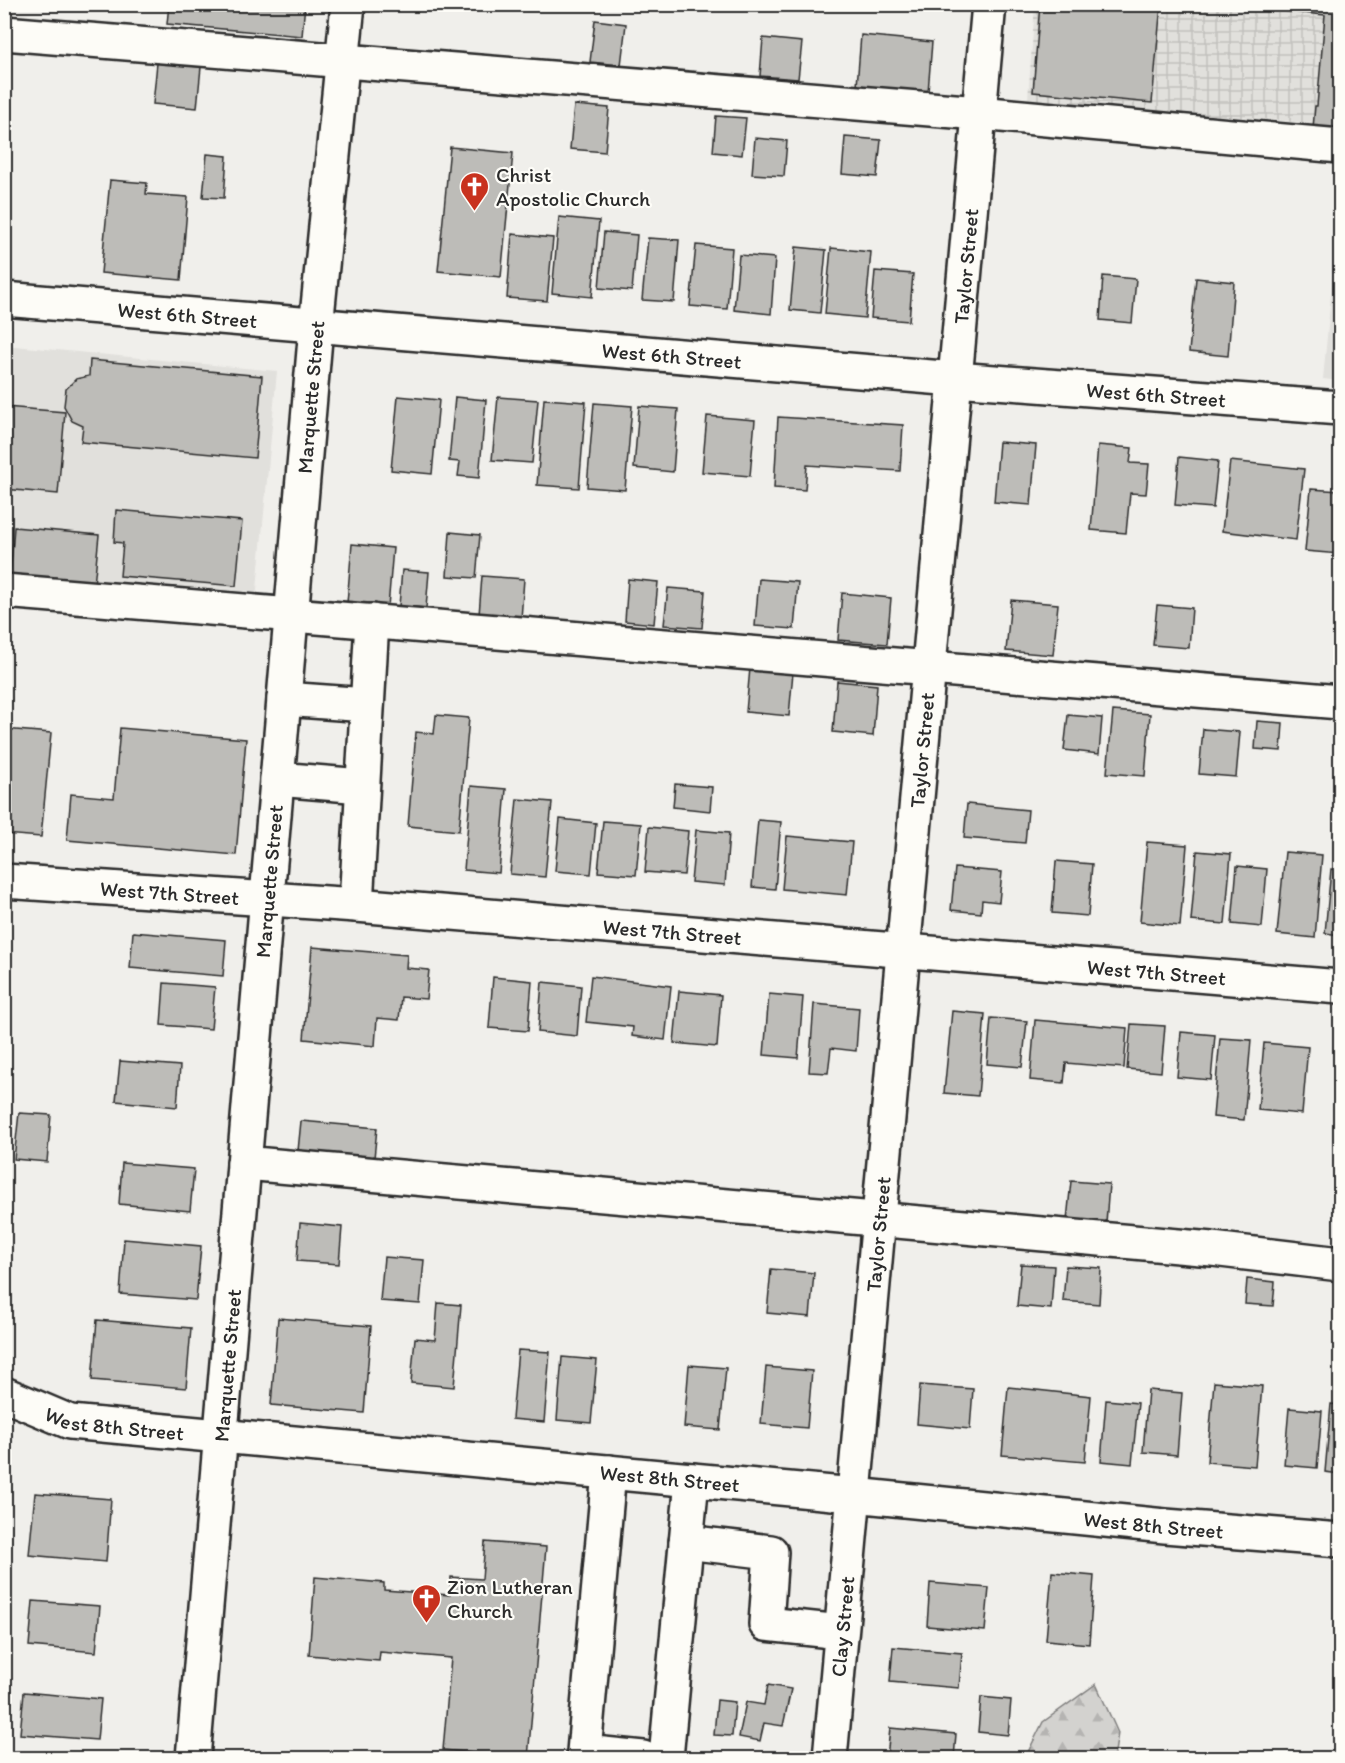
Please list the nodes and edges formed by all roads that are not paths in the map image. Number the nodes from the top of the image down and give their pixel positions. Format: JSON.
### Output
{"nodes":[{"id":1,"x":348,"y":4,"type":"edge"},
{"id":2,"x":989,"y":4,"type":"edge"},
{"id":3,"x":4,"y":33,"type":"edge"},
{"id":4,"x":342,"y":61,"type":"junction"},
{"id":5,"x":979,"y":114,"type":"junction"},
{"id":6,"x":1341,"y":146,"type":"edge"},
{"id":7,"x":4,"y":299,"type":"edge"},
{"id":8,"x":316,"y":327,"type":"junction"},
{"id":9,"x":955,"y":379,"type":"junction"},
{"id":10,"x":1341,"y":408,"type":"edge"},
{"id":11,"x":4,"y":591,"type":"edge"},
{"id":12,"x":291,"y":615,"type":"junction"},
{"id":13,"x":372,"y":621,"type":"junction"},
{"id":14,"x":929,"y":667,"type":"junction"},
{"id":15,"x":284,"y":699,"type":"junction"},
{"id":16,"x":1341,"y":702,"type":"edge"},
{"id":17,"x":367,"y":705,"type":"junction"},
{"id":18,"x":277,"y":779,"type":"junction"},
{"id":19,"x":362,"y":786,"type":"junction"},
{"id":20,"x":4,"y":881,"type":"edge"},
{"id":21,"x":267,"y":898,"type":"junction"},
{"id":22,"x":356,"y":904,"type":"junction"},
{"id":23,"x":903,"y":951,"type":"junction"},
{"id":24,"x":1341,"y":987,"type":"edge"},
{"id":25,"x":244,"y":1163,"type":"junction"},
{"id":26,"x":879,"y":1219,"type":"junction"},
{"id":27,"x":1341,"y":1264,"type":"edge"},
{"id":28,"x":4,"y":1394,"type":"edge"},
{"id":29,"x":220,"y":1437,"type":"junction"},
{"id":30,"x":609,"y":1472,"type":"junction"},
{"id":31,"x":692,"y":1480,"type":"junction"},
{"id":32,"x":854,"y":1495,"type":"junction"},
{"id":33,"x":1341,"y":1540,"type":"edge"},
{"id":34,"x":686,"y":1542,"type":"junction"},
{"id":35,"x":841,"y":1632,"type":"junction"},
{"id":36,"x":193,"y":1758,"type":"edge"},
{"id":37,"x":643,"y":1758,"type":"edge"},
{"id":38,"x":666,"y":1758,"type":"edge"},
{"id":39,"x":830,"y":1758,"type":"edge"}],
"edges":[{"from":1,"to":4,"type":"street","name":"Marquette Street"},
{"from":2,"to":5,"type":"street","name":"Taylor Street"},
{"from":3,"to":4,"type":"street"},
{"from":4,"to":5,"type":"street"},
{"from":4,"to":8,"type":"street","name":"Marquette Street"},
{"from":5,"to":6,"type":"street"},
{"from":5,"to":9,"type":"street","name":"Taylor Street"},
{"from":7,"to":8,"type":"street","name":"West 6th Street"},
{"from":8,"to":9,"type":"street","name":"West 6th Street"},
{"from":8,"to":12,"type":"street","name":"Marquette Street"},
{"from":9,"to":10,"type":"street","name":"West 6th Street"},
{"from":9,"to":14,"type":"street","name":"Taylor Street"},
{"from":11,"to":12,"type":"street"},
{"from":12,"to":13,"type":"street"},
{"from":12,"to":15,"type":"street","name":"Marquette Street"},
{"from":13,"to":14,"type":"street"},
{"from":13,"to":17,"type":"street"},
{"from":14,"to":16,"type":"street"},
{"from":14,"to":23,"type":"street","name":"Taylor Street"},
{"from":15,"to":17,"type":"street"},
{"from":15,"to":18,"type":"street","name":"Marquette Street"},
{"from":17,"to":19,"type":"street"},
{"from":18,"to":19,"type":"street"},
{"from":18,"to":21,"type":"street","name":"Marquette Street"},
{"from":19,"to":22,"type":"street"},
{"from":20,"to":21,"type":"street","name":"West 7th Street"},
{"from":21,"to":22,"type":"street","name":"West 7th Street"},
{"from":21,"to":25,"type":"street","name":"Marquette Street"},
{"from":22,"to":23,"type":"street","name":"West 7th Street"},
{"from":23,"to":24,"type":"street","name":"West 7th Street"},
{"from":23,"to":26,"type":"street","name":"Taylor Street"},
{"from":25,"to":26,"type":"street"},
{"from":25,"to":29,"type":"street","name":"Marquette Street"},
{"from":26,"to":27,"type":"street"},
{"from":26,"to":32,"type":"street","name":"Taylor Street"},
{"from":28,"to":29,"type":"street","name":"West 8th Street"},
{"from":29,"to":30,"type":"street","name":"West 8th Street"},
{"from":29,"to":36,"type":"street","name":"Marquette Street"},
{"from":30,"to":31,"type":"street","name":"West 8th Street"},
{"from":30,"to":37,"type":"street"},
{"from":31,"to":32,"type":"street","name":"West 8th Street"},
{"from":31,"to":34,"type":"street"},
{"from":32,"to":33,"type":"street","name":"West 8th Street"},
{"from":32,"to":35,"type":"street","name":"Clay Street"},
{"from":34,"to":35,"type":"street"},
{"from":34,"to":38,"type":"street"},
{"from":35,"to":39,"type":"street","name":"Clay Street"}]}
